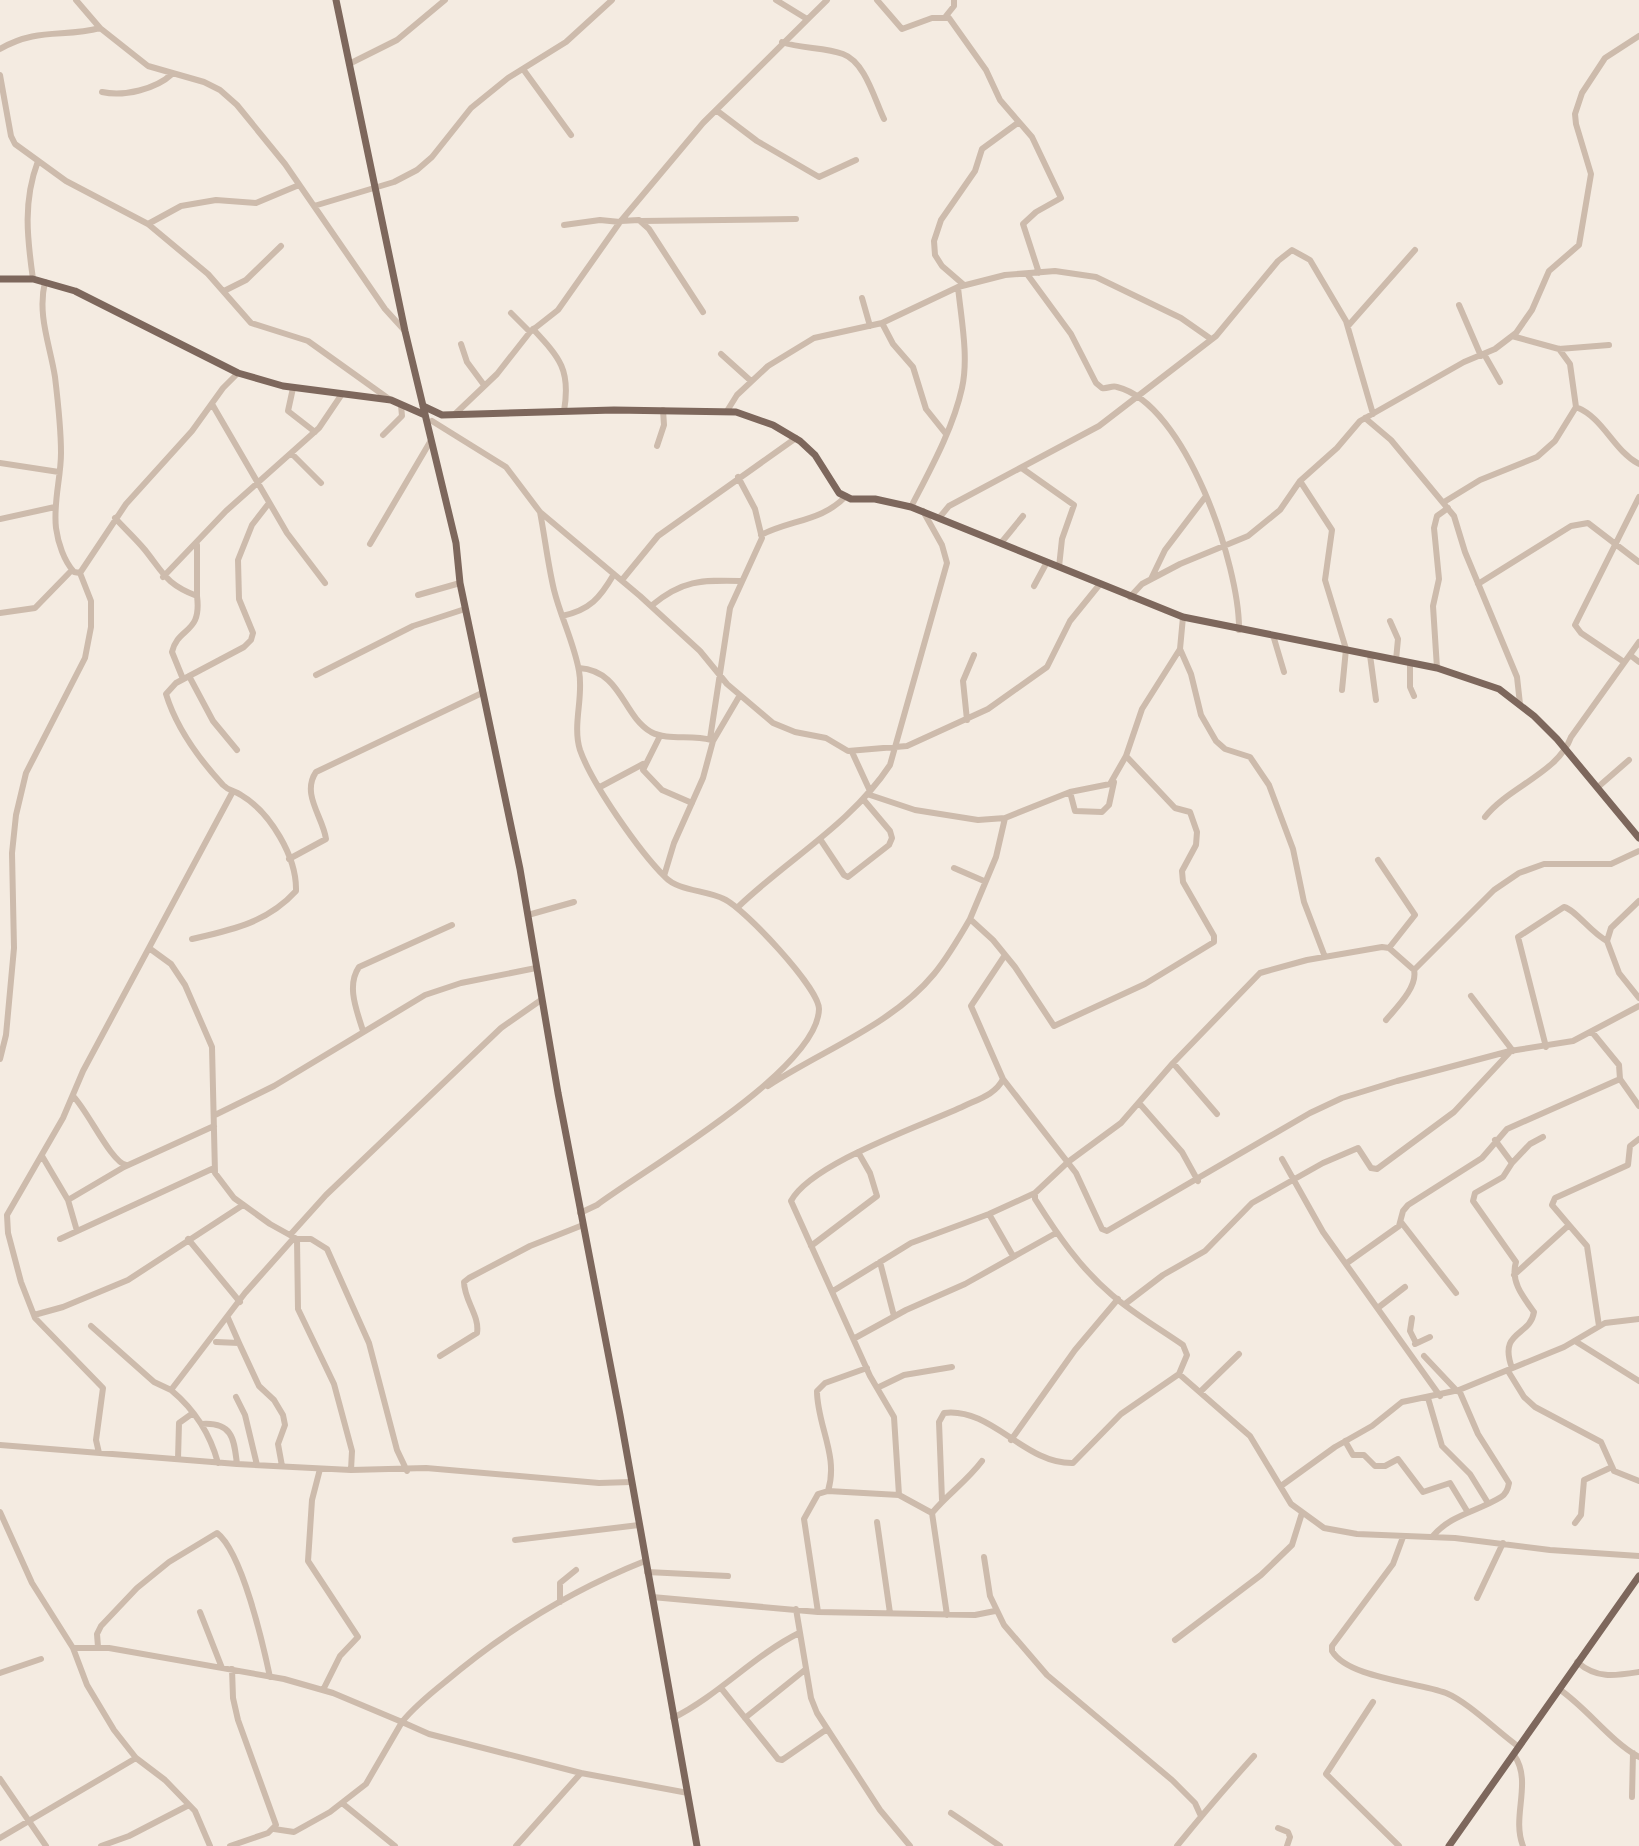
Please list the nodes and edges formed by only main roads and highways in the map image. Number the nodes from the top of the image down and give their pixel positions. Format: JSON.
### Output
{"nodes":[{"id":1,"x":336,"y":0,"type":"edge"},
{"id":2,"x":0,"y":279,"type":"edge"},
{"id":3,"x":401,"y":405,"type":"junction"},
{"id":4,"x":423,"y":407,"type":"junction"},
{"id":5,"x":442,"y":415,"type":"junction"},
{"id":6,"x":429,"y":423,"type":"junction"},
{"id":7,"x":1639,"y":838,"type":"edge"},
{"id":8,"x":1639,"y":1576,"type":"edge"},
{"id":9,"x":697,"y":1846,"type":"edge"},
{"id":10,"x":1449,"y":1846,"type":"edge"}],
"edges":[{"from":1,"to":4,"type":"main road"},
{"from":2,"to":3,"type":"main road"},
{"from":3,"to":4,"type":"main road"},
{"from":3,"to":4,"type":"main road"},
{"from":4,"to":5,"type":"main road"},
{"from":4,"to":6,"type":"main road"},
{"from":5,"to":6,"type":"main road"},
{"from":5,"to":7,"type":"main road"},
{"from":6,"to":9,"type":"main road"},
{"from":8,"to":10,"type":"main road"}]}
